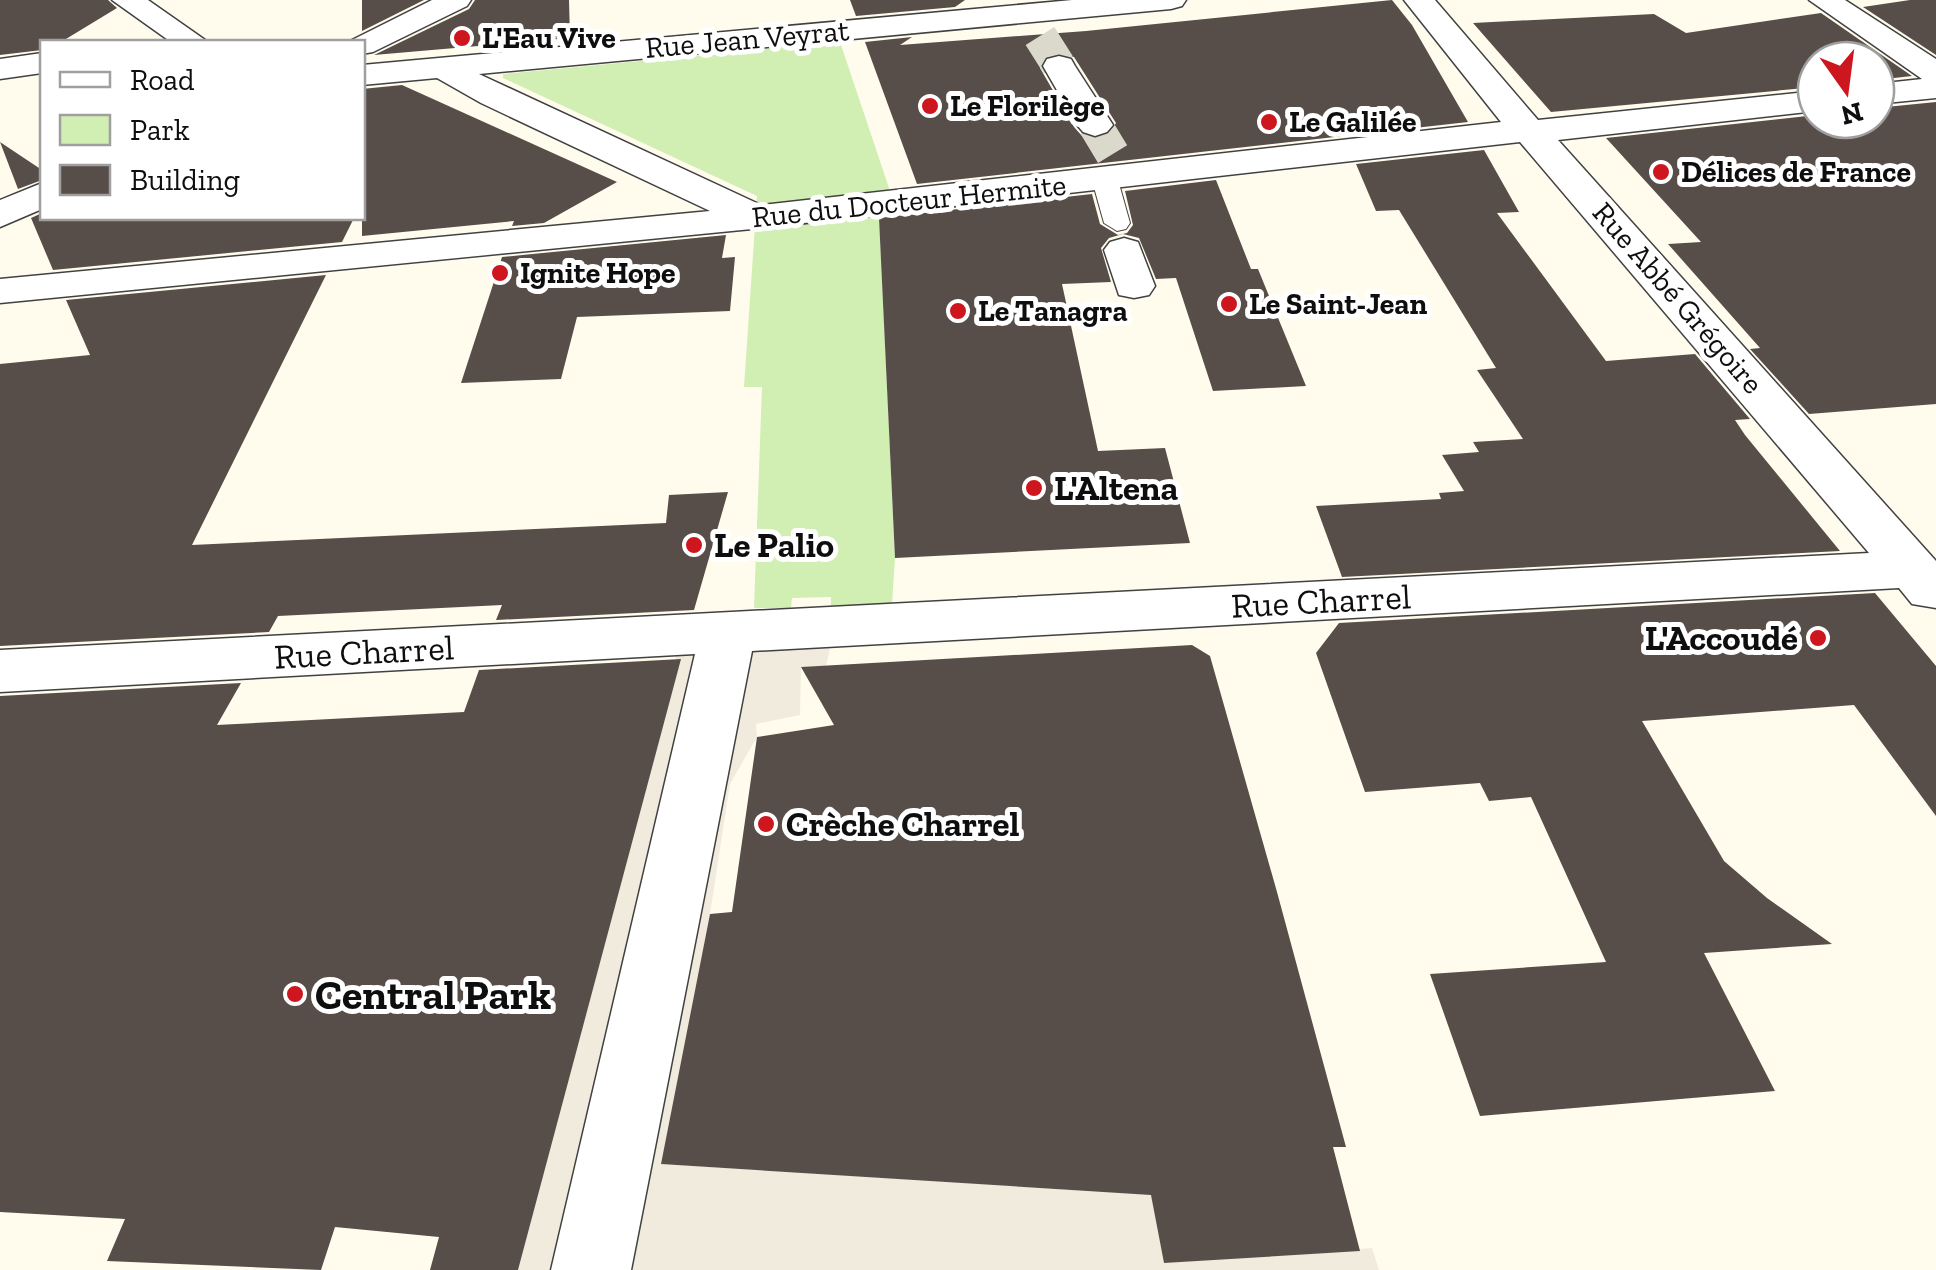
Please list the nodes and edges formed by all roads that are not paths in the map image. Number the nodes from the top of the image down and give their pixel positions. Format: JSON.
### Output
{"nodes":[{"id":1,"x":127,"y":0,"type":"edge"},
{"id":2,"x":456,"y":0,"type":"edge"},
{"id":3,"x":1170,"y":0,"type":"edge"},
{"id":4,"x":1419,"y":0,"type":"edge"},
{"id":5,"x":1824,"y":0,"type":"edge"},
{"id":6,"x":1029,"y":16,"type":"edge"},
{"id":7,"x":186,"y":40,"type":"edge"},
{"id":8,"x":365,"y":44,"type":"edge"},
{"id":9,"x":40,"y":63,"type":"edge"},
{"id":10,"x":1059,"y":66,"type":"tunnel mouth"},
{"id":11,"x":442,"y":67,"type":"junction"},
{"id":12,"x":0,"y":68,"type":"edge"},
{"id":13,"x":1936,"y":74,"type":"edge"},
{"id":14,"x":365,"y":75,"type":"edge"},
{"id":15,"x":1936,"y":88,"type":"edge"},
{"id":16,"x":1896,"y":92,"type":"edge"},
{"id":17,"x":1796,"y":103,"type":"edge"},
{"id":18,"x":1095,"y":125,"type":"tunnel mouth"},
{"id":19,"x":1529,"y":132,"type":"junction"},
{"id":20,"x":1116,"y":172,"type":"junction"},
{"id":21,"x":40,"y":195,"type":"edge"},
{"id":22,"x":0,"y":215,"type":"edge"},
{"id":23,"x":756,"y":217,"type":"junction"},
{"id":24,"x":1125,"y":253,"type":"dead end"},
{"id":25,"x":0,"y":291,"type":"edge"},
{"id":26,"x":1925,"y":582,"type":"edge"},
{"id":27,"x":728,"y":632,"type":"junction"},
{"id":28,"x":0,"y":671,"type":"edge"},
{"id":29,"x":590,"y":1270,"type":"edge"}],
"edges":[{"from":1,"to":7,"type":"street"},
{"from":2,"to":8,"type":"street"},
{"from":3,"to":6,"type":"street","name":"Rue Jean Veyrat"},
{"from":4,"to":19,"type":"street","name":"Rue Abbé Grégoire"},
{"from":5,"to":13,"type":"street"},
{"from":6,"to":11,"type":"street","name":"Rue Jean Veyrat"},
{"from":9,"to":12,"type":"street"},
{"from":10,"to":18,"type":"street"},
{"from":11,"to":14,"type":"street","name":"Rue Jean Veyrat"},
{"from":11,"to":23,"type":"street"},
{"from":15,"to":16,"type":"street"},
{"from":17,"to":19,"type":"street","name":"Rue du Docteur Hermite"},
{"from":19,"to":20,"type":"street","name":"Rue du Docteur Hermite"},
{"from":19,"to":26,"type":"street","name":"Rue Abbé Grégoire"},
{"from":20,"to":23,"type":"street","name":"Rue du Docteur Hermite"},
{"from":20,"to":24,"type":"lane"},
{"from":21,"to":22,"type":"street"},
{"from":23,"to":25,"type":"street","name":"Rue du Docteur Hermite"},
{"from":26,"to":27,"type":"street","name":"Rue Charrel"},
{"from":27,"to":28,"type":"street","name":"Rue Charrel"},
{"from":27,"to":29,"type":"street"}]}
